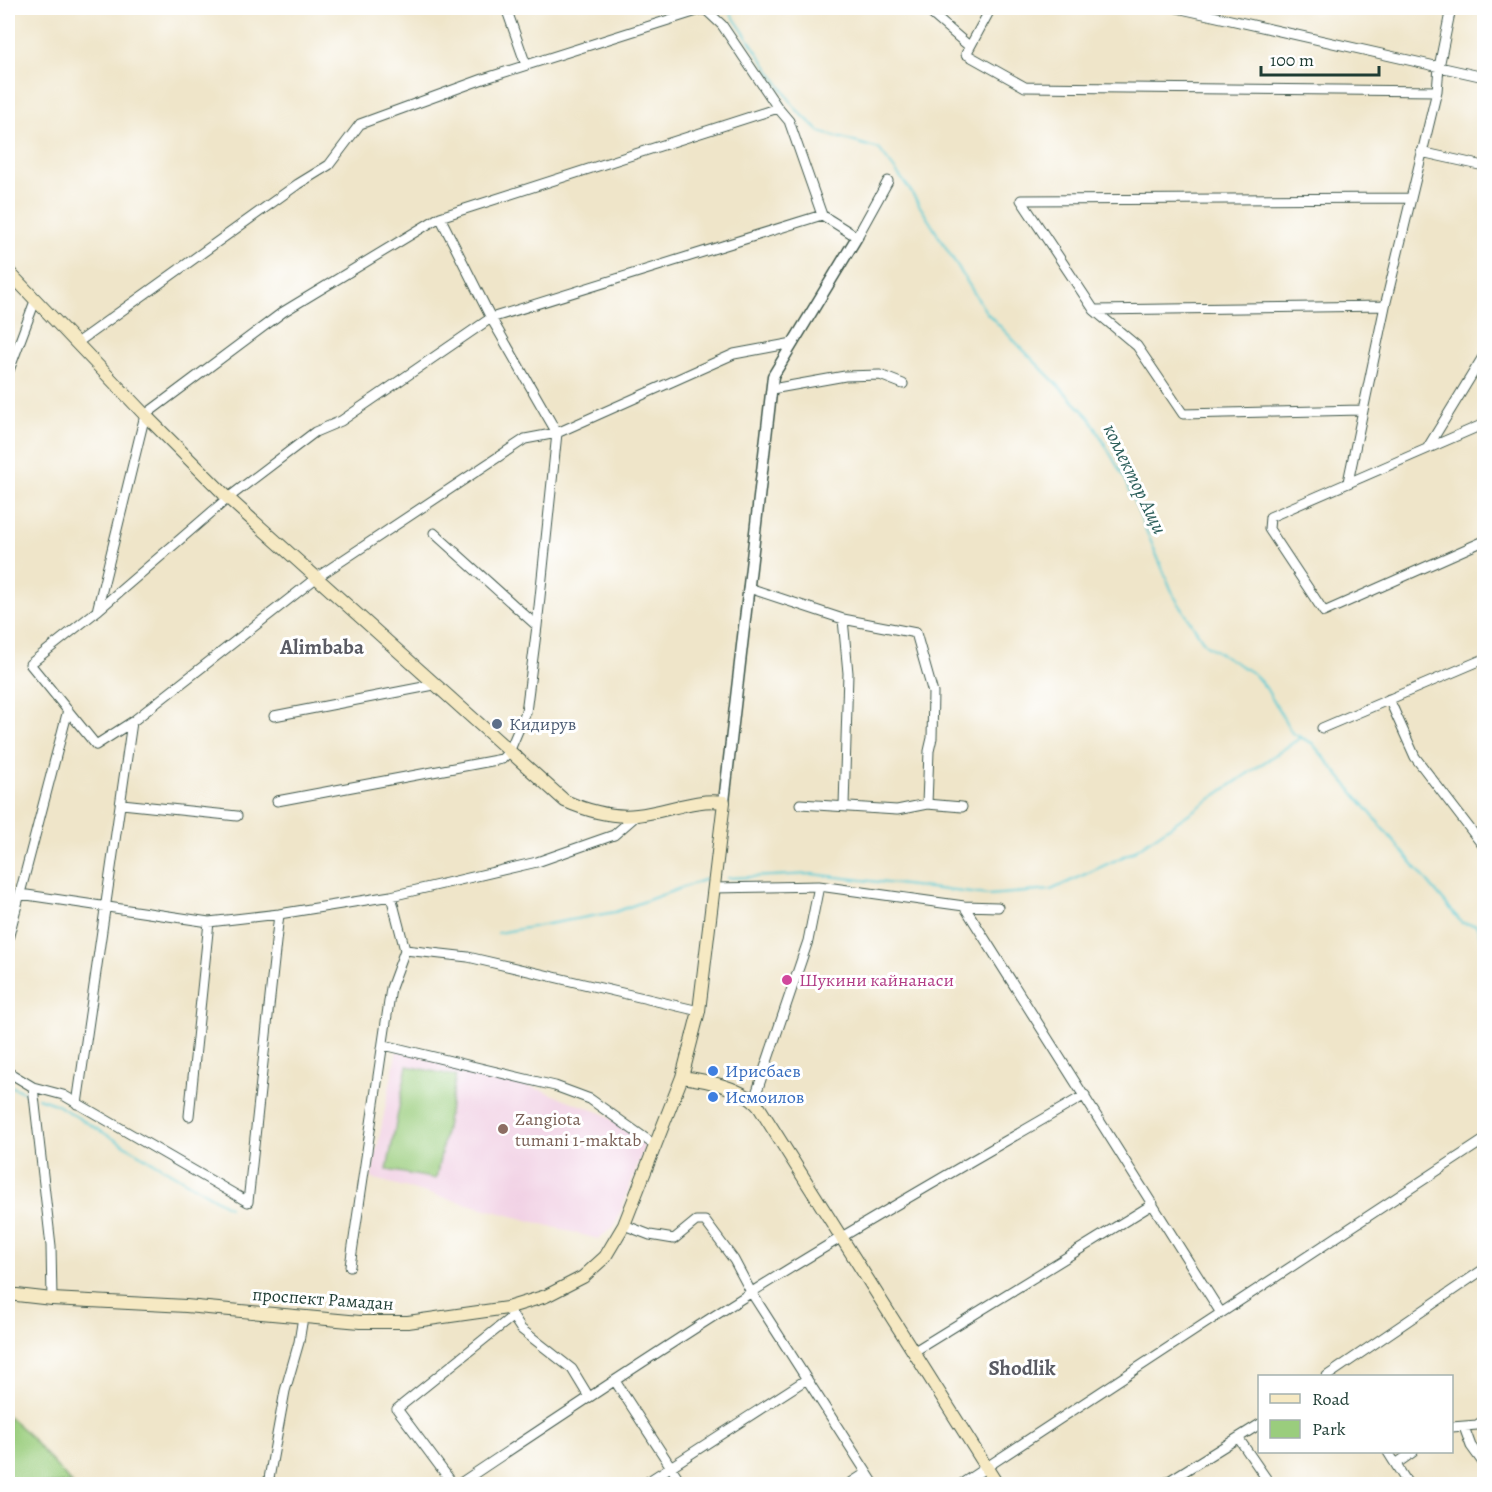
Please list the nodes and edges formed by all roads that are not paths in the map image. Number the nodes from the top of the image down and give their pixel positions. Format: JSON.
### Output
{"nodes":[{"id":1,"x":506,"y":8,"type":"edge"},
{"id":2,"x":925,"y":8,"type":"edge"},
{"id":3,"x":991,"y":8,"type":"edge"},
{"id":4,"x":1177,"y":8,"type":"edge"},
{"id":5,"x":1451,"y":8,"type":"edge"},
{"id":6,"x":970,"y":47,"type":"junction"},
{"id":7,"x":526,"y":66,"type":"junction"},
{"id":8,"x":1439,"y":67,"type":"junction"},
{"id":9,"x":1485,"y":77,"type":"edge"},
{"id":10,"x":1437,"y":91,"type":"junction"},
{"id":11,"x":778,"y":108,"type":"junction"},
{"id":12,"x":1421,"y":152,"type":"junction"},
{"id":13,"x":1485,"y":166,"type":"edge"},
{"id":14,"x":888,"y":181,"type":"dead end"},
{"id":15,"x":1410,"y":198,"type":"junction"},
{"id":16,"x":822,"y":215,"type":"junction"},
{"id":17,"x":440,"y":217,"type":"junction"},
{"id":18,"x":857,"y":237,"type":"junction"},
{"id":19,"x":8,"y":271,"type":"edge"},
{"id":20,"x":35,"y":301,"type":"junction"},
{"id":21,"x":1385,"y":306,"type":"junction"},
{"id":22,"x":1094,"y":310,"type":"junction"},
{"id":23,"x":491,"y":318,"type":"junction"},
{"id":24,"x":78,"y":342,"type":"junction"},
{"id":25,"x":793,"y":343,"type":"junction"},
{"id":26,"x":1485,"y":355,"type":"edge"},
{"id":27,"x":8,"y":373,"type":"edge"},
{"id":28,"x":903,"y":384,"type":"dead end"},
{"id":29,"x":772,"y":389,"type":"junction"},
{"id":30,"x":1362,"y":410,"type":"junction"},
{"id":31,"x":145,"y":415,"type":"junction"},
{"id":32,"x":1485,"y":424,"type":"edge"},
{"id":33,"x":556,"y":433,"type":"junction"},
{"id":34,"x":1428,"y":447,"type":"junction"},
{"id":35,"x":1348,"y":482,"type":"junction"},
{"id":36,"x":228,"y":498,"type":"junction"},
{"id":37,"x":434,"y":533,"type":"dead end"},
{"id":38,"x":1485,"y":541,"type":"edge"},
{"id":39,"x":316,"y":578,"type":"junction"},
{"id":40,"x":749,"y":588,"type":"junction"},
{"id":41,"x":97,"y":611,"type":"junction"},
{"id":42,"x":843,"y":619,"type":"junction"},
{"id":43,"x":537,"y":626,"type":"junction"},
{"id":44,"x":1485,"y":659,"type":"edge"},
{"id":45,"x":434,"y":685,"type":"junction"},
{"id":46,"x":1389,"y":699,"type":"junction"},
{"id":47,"x":68,"y":710,"type":"junction"},
{"id":48,"x":274,"y":716,"type":"dead end"},
{"id":49,"x":132,"y":722,"type":"junction"},
{"id":50,"x":1322,"y":728,"type":"dead end"},
{"id":51,"x":509,"y":752,"type":"junction"},
{"id":52,"x":277,"y":801,"type":"dead end"},
{"id":53,"x":724,"y":802,"type":"junction"},
{"id":54,"x":122,"y":804,"type":"junction"},
{"id":55,"x":800,"y":804,"type":"dead end"},
{"id":56,"x":927,"y":804,"type":"junction"},
{"id":57,"x":844,"y":806,"type":"junction"},
{"id":58,"x":962,"y":807,"type":"dead end"},
{"id":59,"x":637,"y":815,"type":"junction"},
{"id":60,"x":237,"y":816,"type":"dead end"},
{"id":61,"x":1485,"y":847,"type":"edge"},
{"id":62,"x":819,"y":885,"type":"junction"},
{"id":63,"x":713,"y":888,"type":"junction"},
{"id":64,"x":20,"y":894,"type":"junction"},
{"id":65,"x":391,"y":896,"type":"junction"},
{"id":66,"x":964,"y":906,"type":"junction"},
{"id":67,"x":998,"y":907,"type":"dead end"},
{"id":68,"x":105,"y":908,"type":"junction"},
{"id":69,"x":279,"y":914,"type":"junction"},
{"id":70,"x":209,"y":922,"type":"junction"},
{"id":71,"x":8,"y":939,"type":"edge"},
{"id":72,"x":405,"y":950,"type":"junction"},
{"id":73,"x":699,"y":1011,"type":"junction"},
{"id":74,"x":384,"y":1045,"type":"junction"},
{"id":75,"x":8,"y":1071,"type":"edge"},
{"id":76,"x":682,"y":1077,"type":"junction"},
{"id":77,"x":34,"y":1090,"type":"junction"},
{"id":78,"x":1085,"y":1095,"type":"junction"},
{"id":79,"x":754,"y":1100,"type":"junction"},
{"id":80,"x":77,"y":1104,"type":"junction"},
{"id":81,"x":189,"y":1116,"type":"dead end"},
{"id":82,"x":1485,"y":1140,"type":"edge"},
{"id":83,"x":656,"y":1146,"type":"junction"},
{"id":84,"x":1153,"y":1204,"type":"junction"},
{"id":85,"x":624,"y":1225,"type":"junction"},
{"id":86,"x":841,"y":1237,"type":"junction"},
{"id":87,"x":350,"y":1266,"type":"dead end"},
{"id":88,"x":1485,"y":1269,"type":"edge"},
{"id":89,"x":751,"y":1292,"type":"junction"},
{"id":90,"x":8,"y":1294,"type":"edge"},
{"id":91,"x":52,"y":1299,"type":"junction"},
{"id":92,"x":510,"y":1312,"type":"junction"},
{"id":93,"x":1221,"y":1313,"type":"junction"},
{"id":94,"x":303,"y":1317,"type":"junction"},
{"id":95,"x":913,"y":1352,"type":"junction"},
{"id":96,"x":1340,"y":1373,"type":"edge"},
{"id":97,"x":807,"y":1379,"type":"junction"},
{"id":98,"x":615,"y":1381,"type":"junction"},
{"id":99,"x":589,"y":1397,"type":"junction"},
{"id":100,"x":1485,"y":1420,"type":"edge"},
{"id":101,"x":1258,"y":1425,"type":"edge"},
{"id":102,"x":1464,"y":1426,"type":"junction"},
{"id":103,"x":1453,"y":1427,"type":"edge"},
{"id":104,"x":1239,"y":1438,"type":"junction"},
{"id":105,"x":1389,"y":1453,"type":"edge"},
{"id":106,"x":1412,"y":1453,"type":"edge"},
{"id":107,"x":1396,"y":1464,"type":"junction"},
{"id":108,"x":1485,"y":1464,"type":"edge"},
{"id":109,"x":671,"y":1466,"type":"junction"},
{"id":110,"x":986,"y":1468,"type":"junction"},
{"id":111,"x":866,"y":1473,"type":"junction"},
{"id":112,"x":268,"y":1485,"type":"edge"},
{"id":113,"x":453,"y":1485,"type":"edge"},
{"id":114,"x":459,"y":1485,"type":"edge"},
{"id":115,"x":644,"y":1485,"type":"edge"},
{"id":116,"x":682,"y":1485,"type":"edge"},
{"id":117,"x":849,"y":1485,"type":"edge"},
{"id":118,"x":874,"y":1485,"type":"edge"},
{"id":119,"x":961,"y":1485,"type":"edge"},
{"id":120,"x":997,"y":1485,"type":"edge"},
{"id":121,"x":1164,"y":1485,"type":"edge"},
{"id":122,"x":1270,"y":1485,"type":"edge"},
{"id":123,"x":1408,"y":1485,"type":"edge"}],
"edges":[{"from":1,"to":7,"type":"street"},
{"from":2,"to":6,"type":"street"},
{"from":3,"to":6,"type":"street"},
{"from":4,"to":8,"type":"street"},
{"from":5,"to":8,"type":"street"},
{"from":6,"to":10,"type":"street"},
{"from":7,"to":11,"type":"street"},
{"from":7,"to":24,"type":"street"},
{"from":8,"to":9,"type":"street"},
{"from":8,"to":10,"type":"street"},
{"from":10,"to":12,"type":"street"},
{"from":11,"to":16,"type":"street"},
{"from":11,"to":17,"type":"street"},
{"from":12,"to":13,"type":"street"},
{"from":12,"to":15,"type":"street"},
{"from":14,"to":18,"type":"street"},
{"from":15,"to":21,"type":"street"},
{"from":15,"to":22,"type":"street"},
{"from":16,"to":18,"type":"street"},
{"from":16,"to":23,"type":"street"},
{"from":17,"to":23,"type":"street"},
{"from":17,"to":31,"type":"street"},
{"from":18,"to":25,"type":"street"},
{"from":19,"to":20,"type":"main road"},
{"from":20,"to":24,"type":"main road"},
{"from":20,"to":27,"type":"street"},
{"from":21,"to":22,"type":"street"},
{"from":21,"to":30,"type":"street"},
{"from":22,"to":30,"type":"street"},
{"from":23,"to":33,"type":"street"},
{"from":23,"to":36,"type":"street"},
{"from":24,"to":31,"type":"main road"},
{"from":25,"to":29,"type":"street"},
{"from":25,"to":33,"type":"street"},
{"from":26,"to":34,"type":"street"},
{"from":28,"to":29,"type":"street"},
{"from":29,"to":40,"type":"street"},
{"from":30,"to":35,"type":"street"},
{"from":31,"to":36,"type":"main road"},
{"from":31,"to":41,"type":"street"},
{"from":32,"to":34,"type":"street"},
{"from":33,"to":39,"type":"street"},
{"from":33,"to":43,"type":"street"},
{"from":34,"to":35,"type":"street"},
{"from":35,"to":38,"type":"street"},
{"from":36,"to":39,"type":"main road"},
{"from":36,"to":41,"type":"street"},
{"from":37,"to":43,"type":"street"},
{"from":39,"to":45,"type":"main road"},
{"from":39,"to":49,"type":"street"},
{"from":40,"to":42,"type":"street"},
{"from":40,"to":53,"type":"street"},
{"from":41,"to":47,"type":"street"},
{"from":42,"to":56,"type":"street"},
{"from":42,"to":57,"type":"street"},
{"from":43,"to":51,"type":"street"},
{"from":44,"to":46,"type":"street"},
{"from":45,"to":48,"type":"street"},
{"from":45,"to":51,"type":"main road"},
{"from":46,"to":50,"type":"street"},
{"from":46,"to":61,"type":"street"},
{"from":47,"to":49,"type":"street"},
{"from":47,"to":64,"type":"street"},
{"from":49,"to":54,"type":"street"},
{"from":51,"to":52,"type":"street"},
{"from":51,"to":59,"type":"main road"},
{"from":53,"to":59,"type":"main road"},
{"from":53,"to":63,"type":"main road","name":"проспект Рамадан"},
{"from":54,"to":60,"type":"street"},
{"from":54,"to":68,"type":"street"},
{"from":55,"to":57,"type":"street"},
{"from":56,"to":57,"type":"street"},
{"from":56,"to":58,"type":"street"},
{"from":59,"to":65,"type":"street"},
{"from":62,"to":63,"type":"street"},
{"from":62,"to":66,"type":"street"},
{"from":62,"to":79,"type":"street"},
{"from":63,"to":73,"type":"main road","name":"проспект Рамадан"},
{"from":64,"to":68,"type":"street"},
{"from":64,"to":71,"type":"street"},
{"from":65,"to":69,"type":"street"},
{"from":65,"to":72,"type":"street"},
{"from":66,"to":67,"type":"street"},
{"from":66,"to":78,"type":"street"},
{"from":68,"to":70,"type":"street"},
{"from":68,"to":80,"type":"street"},
{"from":69,"to":70,"type":"street"},
{"from":69,"to":80,"type":"street"},
{"from":70,"to":81,"type":"street"},
{"from":72,"to":73,"type":"street"},
{"from":72,"to":74,"type":"street"},
{"from":73,"to":76,"type":"main road","name":"проспект Рамадан"},
{"from":74,"to":83,"type":"street"},
{"from":74,"to":87,"type":"street"},
{"from":75,"to":77,"type":"street"},
{"from":76,"to":79,"type":"main road"},
{"from":76,"to":83,"type":"main road","name":"проспект Рамадан"},
{"from":77,"to":80,"type":"street"},
{"from":77,"to":91,"type":"street"},
{"from":78,"to":84,"type":"street"},
{"from":78,"to":86,"type":"street"},
{"from":79,"to":86,"type":"main road"},
{"from":82,"to":93,"type":"street"},
{"from":83,"to":85,"type":"main road","name":"проспект Рамадан"},
{"from":84,"to":93,"type":"street"},
{"from":84,"to":95,"type":"street"},
{"from":85,"to":89,"type":"street"},
{"from":85,"to":92,"type":"main road","name":"проспект Рамадан"},
{"from":86,"to":89,"type":"street"},
{"from":86,"to":95,"type":"main road"},
{"from":88,"to":96,"type":"street"},
{"from":89,"to":97,"type":"street"},
{"from":89,"to":98,"type":"street"},
{"from":90,"to":91,"type":"main road","name":"проспект Рамадан"},
{"from":91,"to":94,"type":"main road","name":"проспект Рамадан"},
{"from":92,"to":94,"type":"main road","name":"проспект Рамадан"},
{"from":92,"to":99,"type":"street"},
{"from":92,"to":113,"type":"street"},
{"from":93,"to":110,"type":"street"},
{"from":94,"to":112,"type":"street"},
{"from":95,"to":110,"type":"main road"},
{"from":97,"to":109,"type":"street"},
{"from":97,"to":111,"type":"street"},
{"from":98,"to":99,"type":"street"},
{"from":98,"to":109,"type":"street"},
{"from":99,"to":114,"type":"street"},
{"from":100,"to":102,"type":"street"},
{"from":101,"to":104,"type":"street"},
{"from":102,"to":103,"type":"street"},
{"from":102,"to":108,"type":"street"},
{"from":104,"to":121,"type":"street"},
{"from":104,"to":122,"type":"street"},
{"from":105,"to":107,"type":"street"},
{"from":106,"to":107,"type":"street"},
{"from":107,"to":123,"type":"street"},
{"from":109,"to":115,"type":"street"},
{"from":109,"to":116,"type":"street"},
{"from":110,"to":119,"type":"street"},
{"from":110,"to":120,"type":"main road"},
{"from":111,"to":117,"type":"street"},
{"from":111,"to":118,"type":"street"}]}
